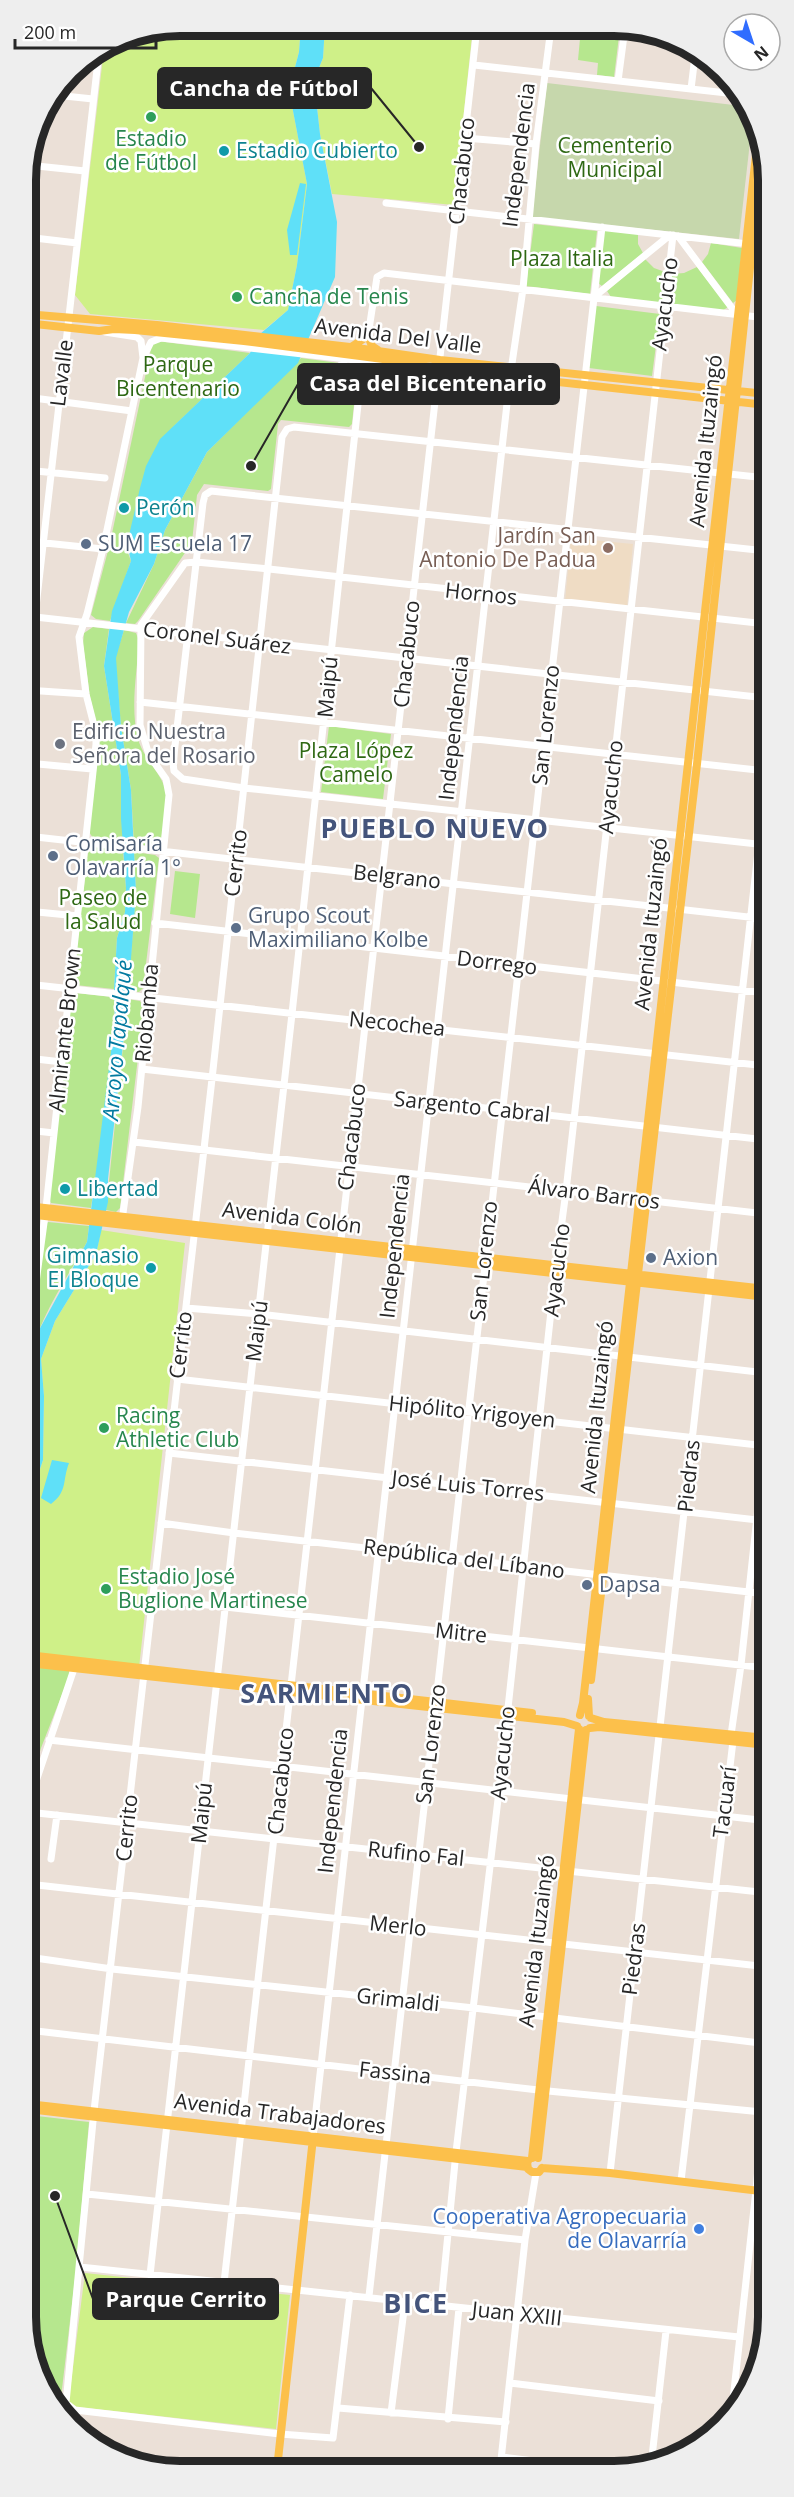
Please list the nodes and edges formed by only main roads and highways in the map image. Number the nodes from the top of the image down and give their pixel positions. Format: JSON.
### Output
{"nodes":[{"id":1,"x":758,"y":184,"type":"edge"},
{"id":2,"x":36,"y":316,"type":"edge"},
{"id":3,"x":36,"y":323,"type":"edge"},
{"id":4,"x":68,"y":323,"type":"junction"},
{"id":5,"x":244,"y":341,"type":"junction"},
{"id":6,"x":350,"y":347,"type":"junction"},
{"id":7,"x":312,"y":349,"type":"junction"},
{"id":8,"x":382,"y":352,"type":"junction"},
{"id":9,"x":440,"y":365,"type":"junction"},
{"id":10,"x":655,"y":389,"type":"junction"},
{"id":11,"x":732,"y":391,"type":"junction"},
{"id":12,"x":758,"y":393,"type":"edge"},
{"id":13,"x":732,"y":402,"type":"junction"},
{"id":14,"x":758,"y":404,"type":"edge"},
{"id":15,"x":36,"y":1209,"type":"edge"},
{"id":16,"x":45,"y":1212,"type":"junction"},
{"id":17,"x":36,"y":1213,"type":"edge"},
{"id":18,"x":633,"y":1279,"type":"junction"},
{"id":19,"x":710,"y":1287,"type":"junction"},
{"id":20,"x":758,"y":1289,"type":"edge"},
{"id":21,"x":758,"y":1295,"type":"edge"},
{"id":22,"x":36,"y":1656,"type":"edge"},
{"id":23,"x":36,"y":1663,"type":"edge"},
{"id":24,"x":64,"y":1663,"type":"junction"},
{"id":25,"x":583,"y":1722,"type":"junction"},
{"id":26,"x":732,"y":1738,"type":"junction"},
{"id":27,"x":758,"y":1738,"type":"edge"},
{"id":28,"x":758,"y":1743,"type":"edge"},
{"id":29,"x":36,"y":2105,"type":"edge"},
{"id":30,"x":36,"y":2110,"type":"edge"},
{"id":31,"x":94,"y":2114,"type":"junction"},
{"id":32,"x":313,"y":2140,"type":"junction"},
{"id":33,"x":534,"y":2165,"type":"junction"},
{"id":34,"x":758,"y":2190,"type":"edge"},
{"id":35,"x":278,"y":2461,"type":"edge"}],
"edges":[{"from":1,"to":11,"type":"main road","name":"Avenida Ituzaingó"},
{"from":2,"to":4,"type":"main road","name":"Avenida Del Valle"},
{"from":3,"to":4,"type":"main road","name":"Avenida Del Valle"},
{"from":4,"to":5,"type":"main road","name":"Avenida Del Valle"},
{"from":4,"to":5,"type":"main road","name":"Avenida Del Valle"},
{"from":5,"to":7,"type":"main road","name":"Avenida Del Valle"},
{"from":6,"to":7,"type":"main road","name":"Avenida Del Valle"},
{"from":6,"to":8,"type":"main road","name":"Avenida Del Valle"},
{"from":6,"to":8,"type":"main road"},
{"from":7,"to":9,"type":"main road","name":"Avenida Del Valle"},
{"from":8,"to":9,"type":"main road","name":"Avenida Del Valle"},
{"from":9,"to":10,"type":"main road","name":"Avenida Del Valle"},
{"from":10,"to":11,"type":"main road","name":"Avenida Del Valle"},
{"from":10,"to":13,"type":"main road","name":"Avenida Del Valle"},
{"from":11,"to":12,"type":"main road","name":"Avenida Del Valle"},
{"from":11,"to":13,"type":"main road","name":"Avenida Ituzaingó"},
{"from":13,"to":14,"type":"main road","name":"Avenida Del Valle"},
{"from":13,"to":18,"type":"main road","name":"Avenida Ituzaingó"},
{"from":15,"to":16,"type":"main road","name":"Avenida Colón"},
{"from":16,"to":17,"type":"main road","name":"Avenida Colón"},
{"from":16,"to":18,"type":"main road","name":"Avenida Colón"},
{"from":18,"to":19,"type":"main road","name":"Avenida Colón"},
{"from":18,"to":25,"type":"main road","name":"Avenida Ituzaingó"},
{"from":19,"to":20,"type":"main road","name":"Avenida Colón"},
{"from":19,"to":21,"type":"main road","name":"Avenida Colón"},
{"from":22,"to":24,"type":"main road"},
{"from":23,"to":24,"type":"main road"},
{"from":24,"to":25,"type":"main road"},
{"from":25,"to":26,"type":"main road"},
{"from":25,"to":33,"type":"main road","name":"Avenida Ituzaingó"},
{"from":26,"to":27,"type":"main road"},
{"from":26,"to":28,"type":"main road"},
{"from":29,"to":31,"type":"main road","name":"Avenida Trabajadores"},
{"from":30,"to":31,"type":"main road","name":"Avenida Trabajadores"},
{"from":31,"to":32,"type":"main road","name":"Avenida Trabajadores"},
{"from":32,"to":33,"type":"main road","name":"Avenida Trabajadores"},
{"from":32,"to":35,"type":"main road","name":"Independencia"},
{"from":33,"to":34,"type":"main road","name":"Avenida Trabajadores"}]}
